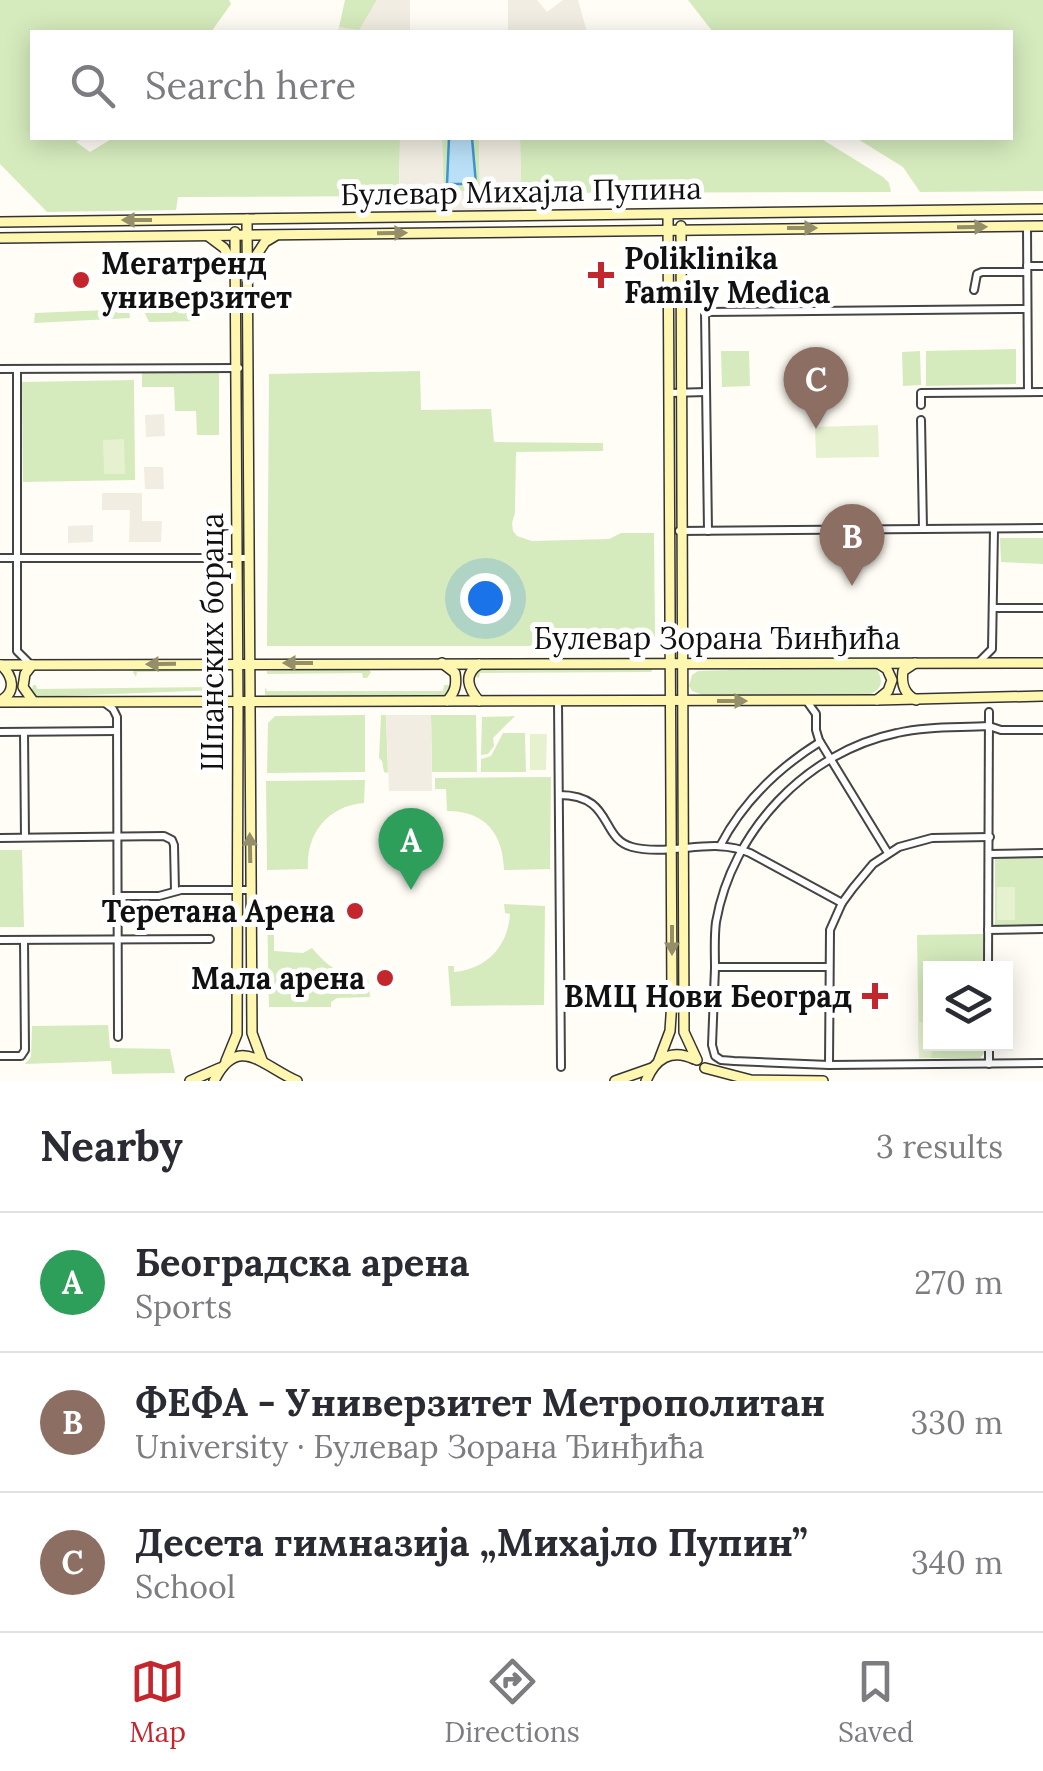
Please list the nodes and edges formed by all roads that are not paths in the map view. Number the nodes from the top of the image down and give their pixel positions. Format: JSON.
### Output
{"nodes":[{"id":1,"x":1043,"y":208,"type":"edge"},
{"id":2,"x":901,"y":211,"type":"junction"},
{"id":3,"x":668,"y":214,"type":"junction"},
{"id":4,"x":680,"y":215,"type":"junction"},
{"id":5,"x":462,"y":217,"type":"junction"},
{"id":6,"x":234,"y":219,"type":"junction"},
{"id":7,"x":247,"y":219,"type":"junction"},
{"id":8,"x":0,"y":222,"type":"edge"},
{"id":9,"x":1027,"y":226,"type":"junction"},
{"id":10,"x":1043,"y":226,"type":"edge"},
{"id":11,"x":681,"y":228,"type":"junction"},
{"id":12,"x":901,"y":228,"type":"junction"},
{"id":13,"x":668,"y":229,"type":"junction"},
{"id":14,"x":463,"y":232,"type":"junction"},
{"id":15,"x":234,"y":234,"type":"junction"},
{"id":16,"x":247,"y":234,"type":"junction"},
{"id":17,"x":279,"y":234,"type":"junction"},
{"id":18,"x":205,"y":235,"type":"junction"},
{"id":19,"x":0,"y":238,"type":"edge"},
{"id":20,"x":1043,"y":266,"type":"edge"},
{"id":21,"x":1027,"y":269,"type":"junction"},
{"id":22,"x":235,"y":271,"type":"junction"},
{"id":23,"x":248,"y":272,"type":"junction"},
{"id":24,"x":974,"y":290,"type":"dead end"},
{"id":25,"x":1027,"y":310,"type":"junction"},
{"id":26,"x":236,"y":368,"type":"junction"},
{"id":27,"x":248,"y":368,"type":"junction"},
{"id":28,"x":0,"y":369,"type":"edge"},
{"id":29,"x":17,"y":369,"type":"junction"},
{"id":30,"x":706,"y":392,"type":"junction"},
{"id":31,"x":1028,"y":392,"type":"junction"},
{"id":32,"x":1043,"y":392,"type":"edge"},
{"id":33,"x":682,"y":393,"type":"junction"},
{"id":34,"x":670,"y":394,"type":"junction"},
{"id":35,"x":921,"y":405,"type":"dead end"},
{"id":36,"x":921,"y":420,"type":"dead end"},
{"id":37,"x":994,"y":528,"type":"junction"},
{"id":38,"x":1043,"y":528,"type":"edge"},
{"id":39,"x":708,"y":530,"type":"junction"},
{"id":40,"x":923,"y":530,"type":"junction"},
{"id":41,"x":670,"y":531,"type":"junction"},
{"id":42,"x":682,"y":531,"type":"junction"},
{"id":43,"x":0,"y":558,"type":"edge"},
{"id":44,"x":17,"y":558,"type":"junction"},
{"id":45,"x":237,"y":558,"type":"junction"},
{"id":46,"x":249,"y":558,"type":"junction"},
{"id":47,"x":992,"y":608,"type":"junction"},
{"id":48,"x":1043,"y":608,"type":"edge"},
{"id":49,"x":992,"y":650,"type":"junction"},
{"id":50,"x":17,"y":651,"type":"junction"},
{"id":51,"x":442,"y":662,"type":"junction"},
{"id":52,"x":481,"y":662,"type":"junction"},
{"id":53,"x":917,"y":662,"type":"junction"},
{"id":54,"x":979,"y":662,"type":"junction"},
{"id":55,"x":1002,"y":662,"type":"junction"},
{"id":56,"x":238,"y":663,"type":"junction"},
{"id":57,"x":250,"y":663,"type":"junction"},
{"id":58,"x":1043,"y":663,"type":"edge"},
{"id":59,"x":670,"y":664,"type":"junction"},
{"id":60,"x":683,"y":664,"type":"junction"},
{"id":61,"x":879,"y":664,"type":"junction"},
{"id":62,"x":1,"y":665,"type":"edge"},
{"id":63,"x":32,"y":665,"type":"junction"},
{"id":64,"x":1000,"y":696,"type":"junction"},
{"id":65,"x":1043,"y":696,"type":"edge"},
{"id":66,"x":977,"y":697,"type":"junction"},
{"id":67,"x":806,"y":700,"type":"junction"},
{"id":68,"x":829,"y":700,"type":"junction"},
{"id":69,"x":878,"y":700,"type":"junction"},
{"id":70,"x":916,"y":700,"type":"junction"},
{"id":71,"x":0,"y":701,"type":"edge"},
{"id":72,"x":243,"y":701,"type":"junction"},
{"id":73,"x":447,"y":701,"type":"junction"},
{"id":74,"x":480,"y":701,"type":"junction"},
{"id":75,"x":558,"y":701,"type":"junction"},
{"id":76,"x":670,"y":701,"type":"junction"},
{"id":77,"x":684,"y":701,"type":"junction"},
{"id":78,"x":34,"y":702,"type":"junction"},
{"id":79,"x":103,"y":702,"type":"junction"},
{"id":80,"x":130,"y":702,"type":"junction"},
{"id":81,"x":989,"y":712,"type":"junction"},
{"id":82,"x":816,"y":714,"type":"junction"},
{"id":83,"x":117,"y":716,"type":"junction"},
{"id":84,"x":989,"y":726,"type":"junction"},
{"id":85,"x":1043,"y":730,"type":"edge"},
{"id":86,"x":0,"y":732,"type":"edge"},
{"id":87,"x":24,"y":732,"type":"junction"},
{"id":88,"x":117,"y":732,"type":"junction"},
{"id":89,"x":820,"y":742,"type":"junction"},
{"id":90,"x":831,"y":760,"type":"junction"},
{"id":91,"x":559,"y":796,"type":"junction"},
{"id":92,"x":25,"y":837,"type":"junction"},
{"id":93,"x":117,"y":837,"type":"junction"},
{"id":94,"x":990,"y":837,"type":"junction"},
{"id":95,"x":0,"y":838,"type":"edge"},
{"id":96,"x":720,"y":846,"type":"junction"},
{"id":97,"x":670,"y":848,"type":"junction"},
{"id":98,"x":684,"y":848,"type":"junction"},
{"id":99,"x":743,"y":850,"type":"junction"},
{"id":100,"x":888,"y":853,"type":"junction"},
{"id":101,"x":1043,"y":853,"type":"edge"},
{"id":102,"x":990,"y":854,"type":"junction"},
{"id":103,"x":238,"y":890,"type":"junction"},
{"id":104,"x":251,"y":890,"type":"junction"},
{"id":105,"x":174,"y":891,"type":"junction"},
{"id":106,"x":118,"y":896,"type":"junction"},
{"id":107,"x":842,"y":904,"type":"junction"},
{"id":108,"x":988,"y":930,"type":"junction"},
{"id":109,"x":1043,"y":930,"type":"edge"},
{"id":110,"x":24,"y":939,"type":"junction"},
{"id":111,"x":210,"y":939,"type":"dead end"},
{"id":112,"x":0,"y":940,"type":"edge"},
{"id":113,"x":118,"y":940,"type":"junction"},
{"id":114,"x":988,"y":961,"type":"edge"},
{"id":115,"x":715,"y":967,"type":"junction"},
{"id":116,"x":828,"y":967,"type":"junction"},
{"id":117,"x":118,"y":1037,"type":"dead end"},
{"id":118,"x":989,"y":1051,"type":"edge"},
{"id":119,"x":0,"y":1056,"type":"edge"},
{"id":120,"x":262,"y":1060,"type":"junction"},
{"id":121,"x":696,"y":1060,"type":"junction"},
{"id":122,"x":656,"y":1064,"type":"junction"},
{"id":123,"x":989,"y":1064,"type":"junction"},
{"id":124,"x":1043,"y":1064,"type":"edge"},
{"id":125,"x":223,"y":1065,"type":"junction"},
{"id":126,"x":829,"y":1065,"type":"junction"},
{"id":127,"x":560,"y":1067,"type":"dead end"},
{"id":128,"x":272,"y":1068,"type":"junction"},
{"id":129,"x":705,"y":1068,"type":"junction"},
{"id":130,"x":740,"y":1079,"type":"edge"},
{"id":131,"x":190,"y":1081,"type":"edge"},
{"id":132,"x":214,"y":1081,"type":"edge"},
{"id":133,"x":278,"y":1081,"type":"edge"},
{"id":134,"x":297,"y":1081,"type":"edge"},
{"id":135,"x":615,"y":1081,"type":"edge"},
{"id":136,"x":646,"y":1081,"type":"edge"},
{"id":137,"x":712,"y":1081,"type":"edge"},
{"id":138,"x":822,"y":1081,"type":"edge"}],
"edges":[{"from":1,"to":2,"type":"street","name":"Булевар Михајла Пупина"},
{"from":2,"to":4,"type":"street","name":"Булевар Михајла Пупина"},
{"from":2,"to":12,"type":"street"},
{"from":3,"to":4,"type":"street","name":"Булевар Михајла Пупина"},
{"from":3,"to":5,"type":"street","name":"Булевар Михајла Пупина"},
{"from":3,"to":13,"type":"street"},
{"from":4,"to":11,"type":"street"},
{"from":5,"to":7,"type":"street","name":"Булевар Михајла Пупина"},
{"from":5,"to":14,"type":"street"},
{"from":6,"to":7,"type":"street","name":"Булевар Михајла Пупина"},
{"from":6,"to":8,"type":"street","name":"Булевар Михајла Пупина","one_way":true},
{"from":6,"to":15,"type":"street","name":"Шпанских бораца"},
{"from":7,"to":16,"type":"street","name":"Шпанских бораца"},
{"from":9,"to":10,"type":"street","name":"Булевар Михајла Пупина"},
{"from":12,"to":9,"type":"street","name":"Булевар Михајла Пупина","one_way":true},
{"from":9,"to":21,"type":"street"},
{"from":11,"to":12,"type":"street","name":"Булевар Михајла Пупина","one_way":true},
{"from":11,"to":13,"type":"street","name":"Булевар Михајла Пупина"},
{"from":11,"to":33,"type":"street"},
{"from":13,"to":14,"type":"street","name":"Булевар Михајла Пупина"},
{"from":13,"to":34,"type":"street"},
{"from":17,"to":14,"type":"street","name":"Булевар Михајла Пупина","one_way":true},
{"from":15,"to":16,"type":"street","name":"Булевар Михајла Пупина"},
{"from":15,"to":18,"type":"street","name":"Булевар Михајла Пупина"},
{"from":15,"to":22,"type":"street","name":"Шпанских бораца"},
{"from":16,"to":17,"type":"street","name":"Булевар Михајла Пупина"},
{"from":16,"to":23,"type":"street","name":"Шпанских бораца"},
{"from":17,"to":23,"type":"street"},
{"from":18,"to":19,"type":"street","name":"Булевар Михајла Пупина"},
{"from":18,"to":22,"type":"street"},
{"from":20,"to":21,"type":"street"},
{"from":21,"to":24,"type":"street"},
{"from":21,"to":25,"type":"street"},
{"from":22,"to":26,"type":"street","name":"Шпанских бораца"},
{"from":23,"to":27,"type":"street","name":"Шпанских бораца"},
{"from":25,"to":30,"type":"street"},
{"from":25,"to":31,"type":"street"},
{"from":26,"to":27,"type":"street"},
{"from":26,"to":29,"type":"street"},
{"from":26,"to":45,"type":"street","name":"Шпанских бораца"},
{"from":27,"to":46,"type":"street","name":"Шпанских бораца"},
{"from":28,"to":29,"type":"street"},
{"from":29,"to":44,"type":"street"},
{"from":30,"to":33,"type":"street"},
{"from":30,"to":39,"type":"street"},
{"from":31,"to":32,"type":"street"},
{"from":31,"to":35,"type":"street"},
{"from":33,"to":34,"type":"street"},
{"from":33,"to":42,"type":"street"},
{"from":34,"to":41,"type":"street"},
{"from":36,"to":40,"type":"street"},
{"from":37,"to":38,"type":"street"},
{"from":37,"to":40,"type":"street"},
{"from":37,"to":47,"type":"street"},
{"from":39,"to":40,"type":"street"},
{"from":39,"to":42,"type":"street"},
{"from":41,"to":42,"type":"street"},
{"from":41,"to":59,"type":"street"},
{"from":42,"to":60,"type":"street"},
{"from":43,"to":44,"type":"street"},
{"from":44,"to":45,"type":"street"},
{"from":44,"to":50,"type":"street"},
{"from":45,"to":46,"type":"street"},
{"from":45,"to":56,"type":"street","name":"Шпанских бораца"},
{"from":46,"to":57,"type":"street","name":"Шпанских бораца"},
{"from":47,"to":48,"type":"street"},
{"from":47,"to":49,"type":"street"},
{"from":49,"to":54,"type":"street"},
{"from":49,"to":55,"type":"street"},
{"from":50,"to":62,"type":"street"},
{"from":50,"to":63,"type":"street"},
{"from":51,"to":52,"type":"street","name":"Булевар Зорана Ђинђића"},
{"from":51,"to":57,"type":"street","name":"Булевар Зорана Ђинђића","one_way":true},
{"from":51,"to":73,"type":"street"},
{"from":52,"to":59,"type":"street","name":"Булевар Зорана Ђинђића"},
{"from":52,"to":74,"type":"street"},
{"from":53,"to":54,"type":"street","name":"Булевар Зорана Ђинђића"},
{"from":53,"to":61,"type":"street","name":"Булевар Зорана Ђинђића"},
{"from":53,"to":70,"type":"street"},
{"from":54,"to":55,"type":"street","name":"Булевар Зорана Ђинђића"},
{"from":55,"to":58,"type":"street","name":"Булевар Зорана Ђинђића"},
{"from":56,"to":57,"type":"street","name":"Булевар Зорана Ђинђића"},
{"from":56,"to":63,"type":"street","name":"Булевар Зорана Ђинђића","one_way":true},
{"from":56,"to":72,"type":"street","name":"Шпанских бораца"},
{"from":57,"to":72,"type":"street","name":"Шпанских бораца"},
{"from":59,"to":60,"type":"street","name":"Булевар Зорана Ђинђића"},
{"from":59,"to":76,"type":"street"},
{"from":60,"to":61,"type":"street","name":"Булевар Зорана Ђинђића"},
{"from":60,"to":77,"type":"street"},
{"from":61,"to":69,"type":"street"},
{"from":62,"to":63,"type":"street","name":"Булевар Зорана Ђинђића"},
{"from":62,"to":71,"type":"street"},
{"from":63,"to":78,"type":"street"},
{"from":64,"to":65,"type":"street","name":"Булевар Зорана Ђинђића"},
{"from":64,"to":66,"type":"street","name":"Булевар Зорана Ђинђића"},
{"from":64,"to":81,"type":"street"},
{"from":66,"to":70,"type":"street","name":"Булевар Зорана Ђинђића"},
{"from":66,"to":81,"type":"street"},
{"from":67,"to":68,"type":"street","name":"Булевар Зорана Ђинђића"},
{"from":77,"to":67,"type":"street","name":"Булевар Зорана Ђинђића","one_way":true},
{"from":67,"to":82,"type":"street"},
{"from":68,"to":69,"type":"street","name":"Булевар Зорана Ђинђића"},
{"from":68,"to":82,"type":"street"},
{"from":69,"to":70,"type":"street","name":"Булевар Зорана Ђинђића"},
{"from":71,"to":78,"type":"street","name":"Булевар Зорана Ђинђића"},
{"from":72,"to":73,"type":"street","name":"Булевар Зорана Ђинђића"},
{"from":72,"to":80,"type":"street","name":"Булевар Зорана Ђинђића"},
{"from":72,"to":103,"type":"street","name":"Шпанских бораца"},
{"from":104,"to":72,"type":"street","name":"Шпанских бораца","one_way":true},
{"from":73,"to":74,"type":"street","name":"Булевар Зорана Ђинђића"},
{"from":74,"to":75,"type":"street","name":"Булевар Зорана Ђинђића"},
{"from":75,"to":76,"type":"street","name":"Булевар Зорана Ђинђића"},
{"from":75,"to":91,"type":"street"},
{"from":76,"to":77,"type":"street","name":"Булевар Зорана Ђинђића"},
{"from":76,"to":97,"type":"street"},
{"from":77,"to":98,"type":"street"},
{"from":78,"to":79,"type":"street","name":"Булевар Зорана Ђинђића"},
{"from":79,"to":80,"type":"street","name":"Булевар Зорана Ђинђића"},
{"from":79,"to":83,"type":"street"},
{"from":80,"to":83,"type":"street"},
{"from":81,"to":84,"type":"street"},
{"from":82,"to":89,"type":"street"},
{"from":83,"to":88,"type":"street"},
{"from":84,"to":85,"type":"street"},
{"from":84,"to":90,"type":"street"},
{"from":84,"to":94,"type":"street"},
{"from":86,"to":87,"type":"street"},
{"from":87,"to":88,"type":"street"},
{"from":87,"to":92,"type":"street"},
{"from":88,"to":93,"type":"street"},
{"from":89,"to":90,"type":"street"},
{"from":89,"to":96,"type":"street"},
{"from":90,"to":99,"type":"street"},
{"from":90,"to":100,"type":"street"},
{"from":91,"to":97,"type":"street"},
{"from":91,"to":127,"type":"street"},
{"from":92,"to":93,"type":"street"},
{"from":92,"to":95,"type":"street"},
{"from":93,"to":105,"type":"street"},
{"from":93,"to":106,"type":"street"},
{"from":94,"to":100,"type":"street"},
{"from":94,"to":102,"type":"street"},
{"from":96,"to":98,"type":"street"},
{"from":96,"to":99,"type":"street"},
{"from":97,"to":98,"type":"street"},
{"from":97,"to":122,"type":"street","one_way":true},
{"from":98,"to":121,"type":"street"},
{"from":99,"to":107,"type":"street"},
{"from":99,"to":115,"type":"street"},
{"from":100,"to":107,"type":"street"},
{"from":101,"to":102,"type":"street"},
{"from":102,"to":108,"type":"street"},
{"from":103,"to":104,"type":"street"},
{"from":103,"to":105,"type":"street"},
{"from":103,"to":125,"type":"street","name":"Шпанских бораца"},
{"from":104,"to":120,"type":"street","name":"Шпанских бораца"},
{"from":105,"to":106,"type":"street"},
{"from":106,"to":113,"type":"street"},
{"from":107,"to":116,"type":"street"},
{"from":108,"to":109,"type":"street"},
{"from":108,"to":114,"type":"street"},
{"from":110,"to":112,"type":"street"},
{"from":110,"to":113,"type":"street"},
{"from":110,"to":119,"type":"street"},
{"from":111,"to":113,"type":"street"},
{"from":113,"to":117,"type":"street"},
{"from":115,"to":116,"type":"street"},
{"from":115,"to":126,"type":"street"},
{"from":116,"to":126,"type":"street"},
{"from":118,"to":123,"type":"street"},
{"from":120,"to":125,"type":"street"},
{"from":120,"to":128,"type":"street"},
{"from":121,"to":122,"type":"street"},
{"from":121,"to":129,"type":"street"},
{"from":122,"to":135,"type":"street"},
{"from":122,"to":136,"type":"street"},
{"from":123,"to":124,"type":"street"},
{"from":123,"to":126,"type":"street"},
{"from":125,"to":131,"type":"street"},
{"from":125,"to":132,"type":"street","name":"Шпанских бораца"},
{"from":128,"to":133,"type":"street"},
{"from":128,"to":134,"type":"street"},
{"from":129,"to":130,"type":"street"},
{"from":129,"to":137,"type":"street"},
{"from":130,"to":138,"type":"street"}]}
